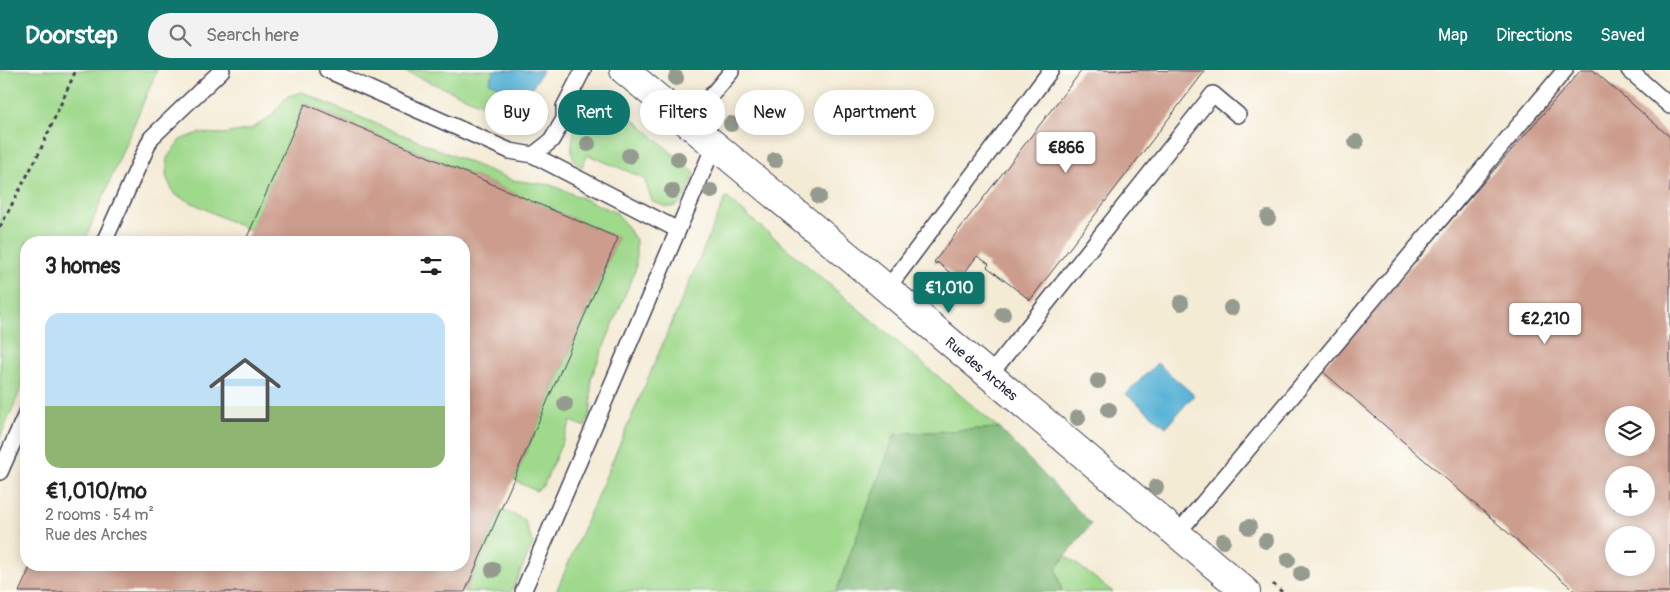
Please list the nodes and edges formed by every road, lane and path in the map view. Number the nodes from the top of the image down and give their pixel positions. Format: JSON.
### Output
{"nodes":[{"id":1,"x":76,"y":70,"type":"edge"},
{"id":2,"x":222,"y":70,"type":"edge"},
{"id":3,"x":328,"y":70,"type":"edge"},
{"id":4,"x":583,"y":70,"type":"edge"},
{"id":5,"x":624,"y":70,"type":"edge"},
{"id":6,"x":1051,"y":70,"type":"edge"},
{"id":7,"x":1565,"y":70,"type":"edge"},
{"id":8,"x":1629,"y":70,"type":"edge"},
{"id":9,"x":731,"y":72,"type":"dead end"},
{"id":10,"x":648,"y":90,"type":"edge"},
{"id":11,"x":716,"y":90,"type":"edge"},
{"id":12,"x":1670,"y":106,"type":"edge"},
{"id":13,"x":1238,"y":115,"type":"dead end"},
{"id":14,"x":702,"y":135,"type":"edge"},
{"id":15,"x":714,"y":146,"type":"junction"},
{"id":16,"x":534,"y":155,"type":"junction"},
{"id":17,"x":0,"y":227,"type":"edge"},
{"id":18,"x":678,"y":230,"type":"junction"},
{"id":19,"x":107,"y":236,"type":"edge"},
{"id":20,"x":887,"y":289,"type":"junction"},
{"id":21,"x":989,"y":376,"type":"junction"},
{"id":22,"x":20,"y":427,"type":"edge"},
{"id":23,"x":0,"y":472,"type":"edge"},
{"id":24,"x":1177,"y":534,"type":"junction"},
{"id":25,"x":523,"y":592,"type":"edge"},
{"id":26,"x":1246,"y":592,"type":"edge"}],
"edges":[{"from":1,"to":17,"type":"path"},
{"from":2,"to":19,"type":"lane"},
{"from":3,"to":16,"type":"lane"},
{"from":4,"to":16,"type":"lane"},
{"from":5,"to":10,"type":"street","name":"Rue des Arches"},
{"from":6,"to":20,"type":"lane"},
{"from":7,"to":24,"type":"lane"},
{"from":8,"to":12,"type":"lane"},
{"from":9,"to":11,"type":"lane"},
{"from":13,"to":21,"type":"lane"},
{"from":14,"to":15,"type":"street","name":"Rue des Arches"},
{"from":15,"to":18,"type":"lane"},
{"from":15,"to":20,"type":"street","name":"Rue des Arches"},
{"from":16,"to":18,"type":"lane"},
{"from":18,"to":25,"type":"lane"},
{"from":20,"to":21,"type":"street","name":"Rue des Arches"},
{"from":21,"to":24,"type":"street","name":"Rue des Arches"},
{"from":22,"to":23,"type":"lane"},
{"from":24,"to":26,"type":"street","name":"Rue des Arches"}]}
